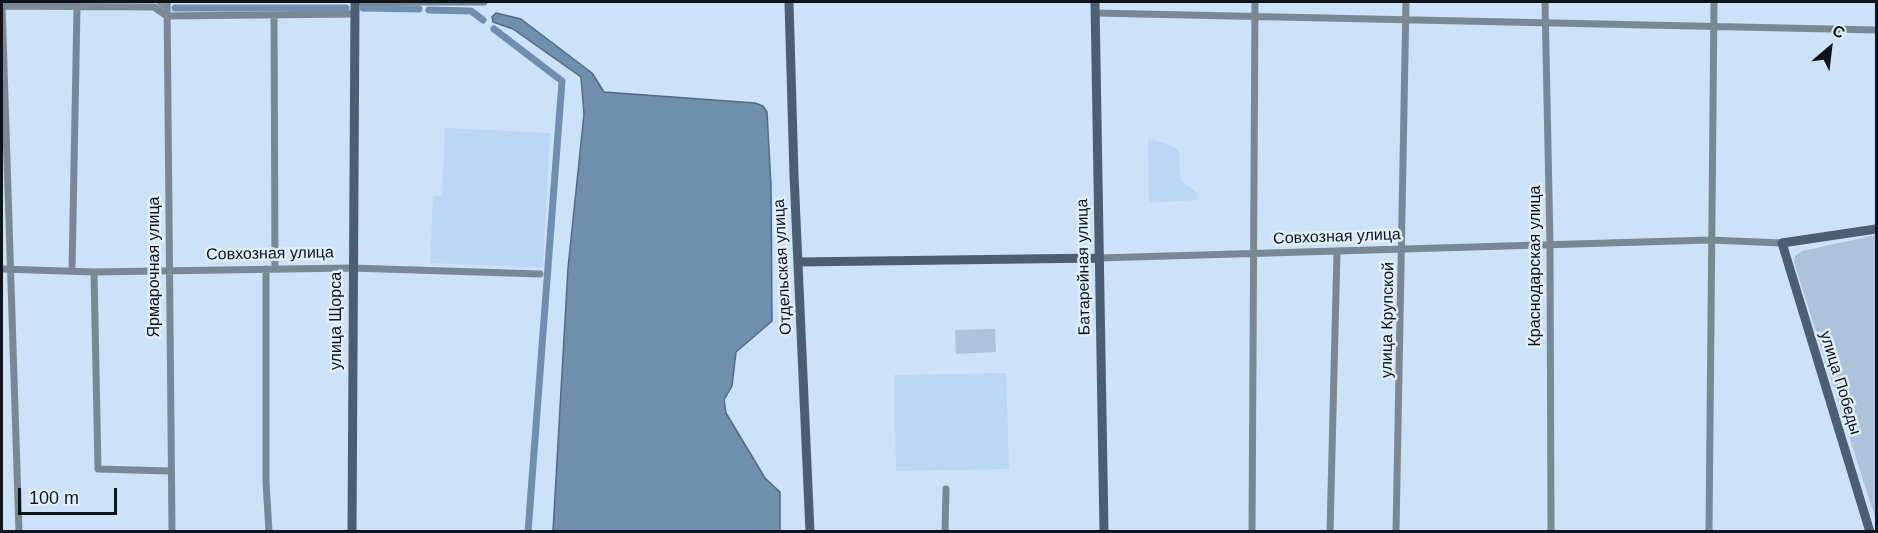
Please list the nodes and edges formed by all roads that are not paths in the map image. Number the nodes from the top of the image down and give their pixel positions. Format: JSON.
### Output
{"nodes":[{"id":1,"x":168,"y":2,"type":"edge"},
{"id":2,"x":355,"y":2,"type":"edge"},
{"id":3,"x":484,"y":2,"type":"edge"},
{"id":4,"x":789,"y":2,"type":"edge"},
{"id":5,"x":1095,"y":2,"type":"edge"},
{"id":6,"x":1255,"y":2,"type":"edge"},
{"id":7,"x":1406,"y":2,"type":"edge"},
{"id":8,"x":1545,"y":2,"type":"edge"},
{"id":9,"x":1714,"y":2,"type":"edge"},
{"id":10,"x":443,"y":3,"type":"edge"},
{"id":11,"x":2,"y":6,"type":"edge"},
{"id":12,"x":76,"y":8,"type":"junction"},
{"id":13,"x":1095,"y":13,"type":"junction"},
{"id":14,"x":354,"y":14,"type":"junction"},
{"id":15,"x":1255,"y":15,"type":"junction"},
{"id":16,"x":167,"y":16,"type":"junction"},
{"id":17,"x":274,"y":16,"type":"junction"},
{"id":18,"x":1406,"y":18,"type":"junction"},
{"id":19,"x":1548,"y":23,"type":"junction"},
{"id":20,"x":1713,"y":27,"type":"junction"},
{"id":21,"x":1876,"y":30,"type":"edge"},
{"id":22,"x":3,"y":144,"type":"edge"},
{"id":23,"x":1876,"y":229,"type":"edge"},
{"id":24,"x":1710,"y":240,"type":"junction"},
{"id":25,"x":1782,"y":243,"type":"junction"},
{"id":26,"x":1550,"y":244,"type":"junction"},
{"id":27,"x":1403,"y":250,"type":"junction"},
{"id":28,"x":1337,"y":252,"type":"junction"},
{"id":29,"x":1255,"y":254,"type":"junction"},
{"id":30,"x":1099,"y":258,"type":"junction"},
{"id":31,"x":798,"y":262,"type":"junction"},
{"id":32,"x":351,"y":268,"type":"junction"},
{"id":33,"x":5,"y":269,"type":"edge"},
{"id":34,"x":266,"y":269,"type":"junction"},
{"id":35,"x":275,"y":269,"type":"junction"},
{"id":36,"x":169,"y":270,"type":"junction"},
{"id":37,"x":72,"y":271,"type":"junction"},
{"id":38,"x":94,"y":272,"type":"junction"},
{"id":39,"x":540,"y":274,"type":"dead end"},
{"id":40,"x":169,"y":471,"type":"junction"},
{"id":41,"x":946,"y":489,"type":"dead end"},
{"id":42,"x":20,"y":531,"type":"edge"},
{"id":43,"x":172,"y":531,"type":"edge"},
{"id":44,"x":268,"y":531,"type":"edge"},
{"id":45,"x":352,"y":531,"type":"edge"},
{"id":46,"x":810,"y":531,"type":"edge"},
{"id":47,"x":945,"y":531,"type":"edge"},
{"id":48,"x":1104,"y":531,"type":"edge"},
{"id":49,"x":1252,"y":531,"type":"edge"},
{"id":50,"x":1330,"y":531,"type":"edge"},
{"id":51,"x":1396,"y":531,"type":"edge"},
{"id":52,"x":1551,"y":531,"type":"edge"},
{"id":53,"x":1709,"y":531,"type":"edge"},
{"id":54,"x":1870,"y":531,"type":"edge"}],
"edges":[{"from":1,"to":16,"type":"street","name":"Ярмарочная улица"},
{"from":2,"to":10,"type":"street"},
{"from":2,"to":14,"type":"street","name":"улица Щорса"},
{"from":3,"to":10,"type":"street"},
{"from":4,"to":31,"type":"street","name":"Отдельская улица"},
{"from":5,"to":13,"type":"street","name":"Батарейная улица"},
{"from":6,"to":15,"type":"street"},
{"from":7,"to":18,"type":"street","name":"улица Крупской"},
{"from":8,"to":19,"type":"street","name":"Краснодарская улица"},
{"from":9,"to":20,"type":"street"},
{"from":11,"to":12,"type":"street"},
{"from":11,"to":22,"type":"street"},
{"from":12,"to":16,"type":"street"},
{"from":12,"to":37,"type":"street"},
{"from":13,"to":15,"type":"street"},
{"from":13,"to":30,"type":"street","name":"Батарейная улица"},
{"from":14,"to":17,"type":"street"},
{"from":14,"to":32,"type":"street","name":"улица Щорса"},
{"from":15,"to":18,"type":"street"},
{"from":15,"to":29,"type":"street"},
{"from":16,"to":17,"type":"street"},
{"from":16,"to":36,"type":"street","name":"Ярмарочная улица"},
{"from":17,"to":35,"type":"street"},
{"from":18,"to":19,"type":"street"},
{"from":18,"to":27,"type":"street","name":"улица Крупской"},
{"from":19,"to":20,"type":"street"},
{"from":19,"to":26,"type":"street","name":"Краснодарская улица"},
{"from":20,"to":21,"type":"street"},
{"from":20,"to":24,"type":"street"},
{"from":22,"to":33,"type":"street"},
{"from":23,"to":25,"type":"street","name":"Совхозная улица"},
{"from":24,"to":25,"type":"street","name":"Совхозная улица"},
{"from":24,"to":26,"type":"street","name":"Совхозная улица"},
{"from":24,"to":53,"type":"street"},
{"from":25,"to":54,"type":"street","name":"улица Победы"},
{"from":26,"to":27,"type":"street","name":"Совхозная улица"},
{"from":26,"to":52,"type":"street","name":"Краснодарская улица"},
{"from":27,"to":28,"type":"street","name":"Совхозная улица"},
{"from":27,"to":51,"type":"street","name":"улица Крупской"},
{"from":28,"to":29,"type":"street","name":"Совхозная улица"},
{"from":28,"to":50,"type":"street"},
{"from":29,"to":30,"type":"street","name":"Совхозная улица"},
{"from":29,"to":49,"type":"street"},
{"from":30,"to":31,"type":"street","name":"Совхозная улица"},
{"from":30,"to":48,"type":"street","name":"Батарейная улица"},
{"from":31,"to":46,"type":"street","name":"Отдельская улица"},
{"from":32,"to":35,"type":"street","name":"Совхозная улица"},
{"from":32,"to":39,"type":"street","name":"Совхозная улица"},
{"from":32,"to":45,"type":"street","name":"улица Щорса"},
{"from":33,"to":37,"type":"street","name":"Совхозная улица"},
{"from":33,"to":42,"type":"street"},
{"from":34,"to":35,"type":"street","name":"Совхозная улица"},
{"from":34,"to":36,"type":"street","name":"Совхозная улица"},
{"from":34,"to":44,"type":"street"},
{"from":36,"to":38,"type":"street","name":"Совхозная улица"},
{"from":36,"to":40,"type":"street","name":"Ярмарочная улица"},
{"from":37,"to":38,"type":"street","name":"Совхозная улица"},
{"from":38,"to":40,"type":"street"},
{"from":40,"to":43,"type":"street","name":"Ярмарочная улица"},
{"from":41,"to":47,"type":"street"}]}
